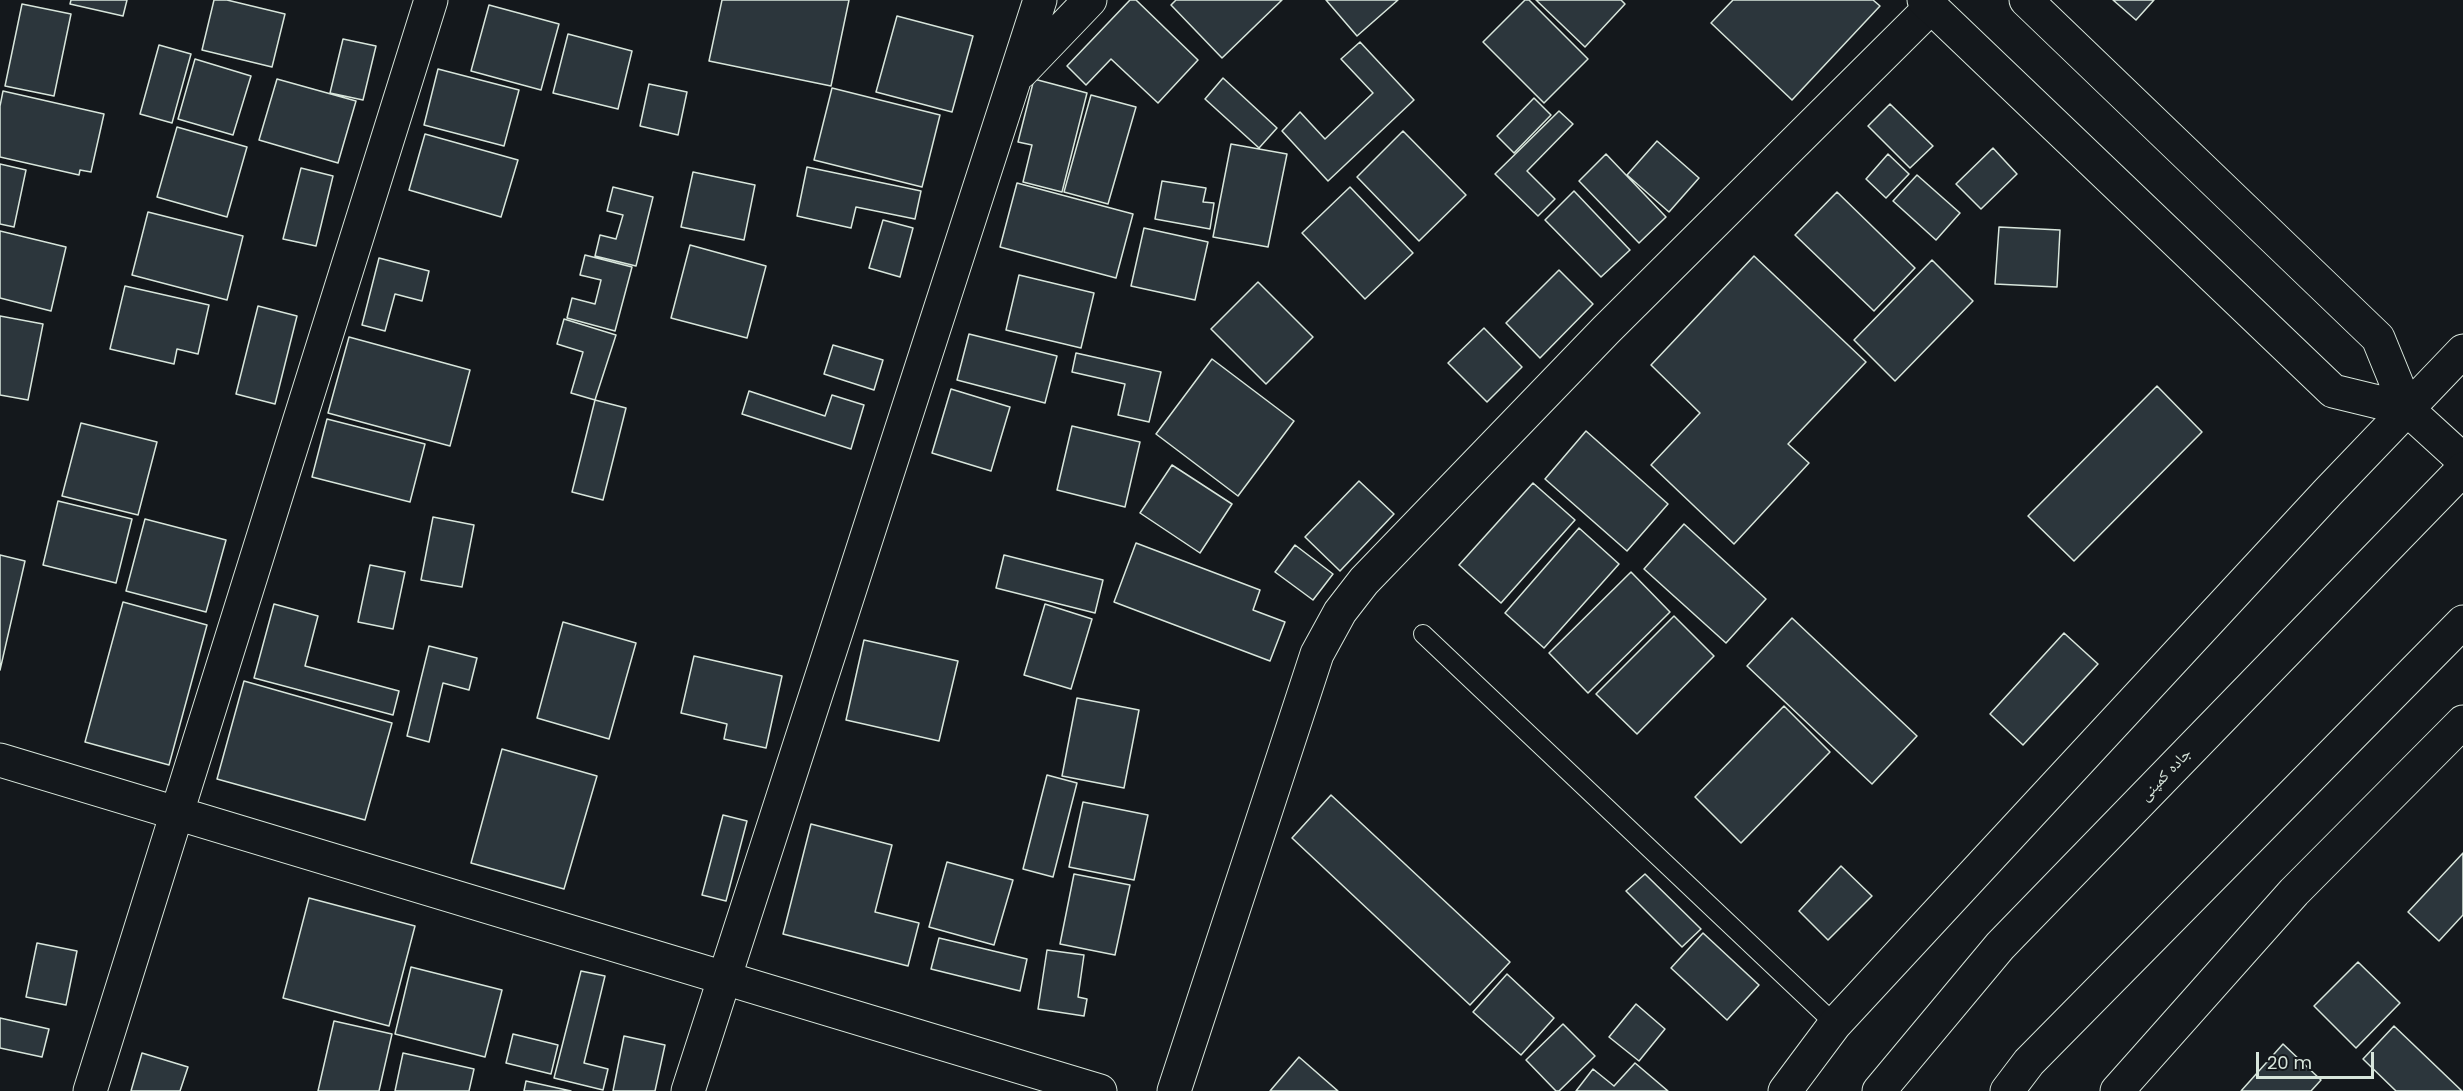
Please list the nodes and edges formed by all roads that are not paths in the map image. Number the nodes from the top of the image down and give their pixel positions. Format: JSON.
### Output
{"nodes":[{"id":1,"x":431,"y":0,"type":"edge"},
{"id":2,"x":1041,"y":0,"type":"edge"},
{"id":3,"x":1090,"y":0,"type":"edge"},
{"id":4,"x":2026,"y":0,"type":"edge"},
{"id":5,"x":1928,"y":4,"type":"edge"},
{"id":6,"x":1018,"y":75,"type":"junction"},
{"id":7,"x":2463,"y":351,"type":"edge"},
{"id":8,"x":2407,"y":409,"type":"junction"},
{"id":9,"x":2463,"y":460,"type":"edge"},
{"id":10,"x":2463,"y":469,"type":"edge"},
{"id":11,"x":2463,"y":622,"type":"edge"},
{"id":12,"x":1423,"y":634,"type":"dead end"},
{"id":13,"x":2463,"y":722,"type":"edge"},
{"id":14,"x":0,"y":759,"type":"edge"},
{"id":15,"x":177,"y":813,"type":"junction"},
{"id":16,"x":723,"y":977,"type":"junction"},
{"id":17,"x":1835,"y":1024,"type":"junction"},
{"id":18,"x":90,"y":1091,"type":"edge"},
{"id":19,"x":688,"y":1091,"type":"edge"},
{"id":20,"x":1100,"y":1091,"type":"edge"},
{"id":21,"x":1174,"y":1091,"type":"edge"},
{"id":22,"x":1785,"y":1091,"type":"edge"},
{"id":23,"x":1879,"y":1091,"type":"edge"},
{"id":24,"x":2007,"y":1091,"type":"edge"},
{"id":25,"x":2117,"y":1091,"type":"edge"}],
"edges":[{"from":1,"to":15,"type":"main road"},
{"from":2,"to":6,"type":"main road"},
{"from":3,"to":6,"type":"main road"},
{"from":4,"to":8,"type":"main road"},
{"from":5,"to":8,"type":"main road"},
{"from":5,"to":21,"type":"main road"},
{"from":6,"to":16,"type":"main road"},
{"from":7,"to":8,"type":"main road"},
{"from":8,"to":9,"type":"main road"},
{"from":8,"to":17,"type":"main road"},
{"from":10,"to":23,"type":"main road","name":"جاده کمپنی"},
{"from":11,"to":24,"type":"main road"},
{"from":12,"to":17,"type":"lane"},
{"from":13,"to":25,"type":"main road"},
{"from":14,"to":15,"type":"main road"},
{"from":15,"to":16,"type":"main road"},
{"from":15,"to":18,"type":"main road"},
{"from":16,"to":19,"type":"main road"},
{"from":16,"to":20,"type":"main road"},
{"from":17,"to":22,"type":"main road"}]}
